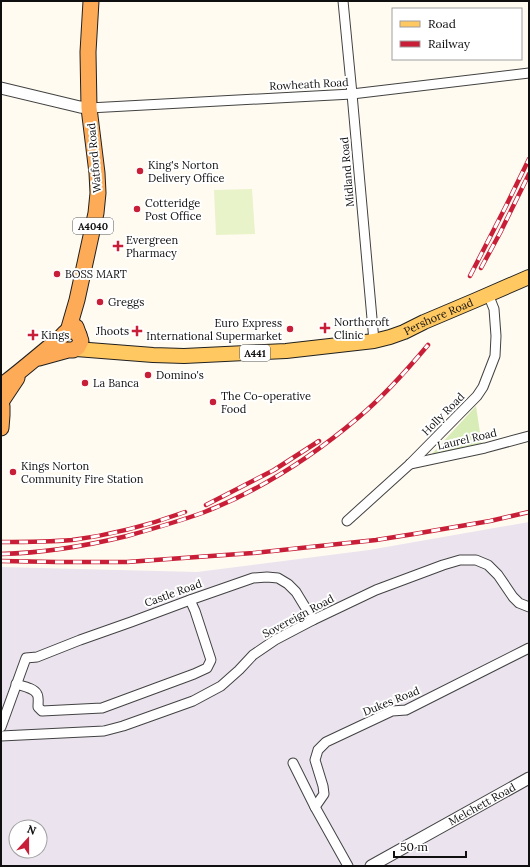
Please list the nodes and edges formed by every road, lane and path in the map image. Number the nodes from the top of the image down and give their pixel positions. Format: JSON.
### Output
{"nodes":[{"id":1,"x":91,"y":1,"type":"edge"},
{"id":2,"x":343,"y":1,"type":"edge"},
{"id":3,"x":529,"y":73,"type":"edge"},
{"id":4,"x":1,"y":88,"type":"edge"},
{"id":5,"x":352,"y":94,"type":"junction"},
{"id":6,"x":89,"y":108,"type":"junction"},
{"id":7,"x":529,"y":277,"type":"edge"},
{"id":8,"x":488,"y":294,"type":"junction"},
{"id":9,"x":72,"y":340,"type":"junction"},
{"id":10,"x":374,"y":341,"type":"junction"},
{"id":11,"x":2,"y":399,"type":"edge"},
{"id":12,"x":1,"y":428,"type":"edge"},
{"id":13,"x":529,"y":436,"type":"edge"},
{"id":14,"x":410,"y":464,"type":"junction"},
{"id":15,"x":347,"y":521,"type":"dead end"},
{"id":16,"x":190,"y":600,"type":"junction"},
{"id":17,"x":529,"y":607,"type":"edge"},
{"id":18,"x":313,"y":620,"type":"junction"},
{"id":19,"x":529,"y":648,"type":"edge"},
{"id":20,"x":16,"y":684,"type":"junction"},
{"id":21,"x":1,"y":727,"type":"edge"},
{"id":22,"x":1,"y":736,"type":"edge"},
{"id":23,"x":293,"y":763,"type":"dead end"},
{"id":24,"x":529,"y":778,"type":"edge"},
{"id":25,"x":315,"y":807,"type":"junction"},
{"id":26,"x":348,"y":866,"type":"edge"},
{"id":27,"x":371,"y":866,"type":"edge"}],
"edges":[{"from":1,"to":6,"type":"highway","name":"Watford Road","number":"A4040"},
{"from":2,"to":5,"type":"street","name":"Midland Road"},
{"from":3,"to":5,"type":"street","name":"Rowheath Road"},
{"from":4,"to":6,"type":"street"},
{"from":5,"to":6,"type":"street","name":"Rowheath Road"},
{"from":5,"to":10,"type":"street","name":"Midland Road"},
{"from":6,"to":9,"type":"highway","name":"Watford Road","number":"A4040"},
{"from":7,"to":8,"type":"main road","name":"Pershore Road","number":"A441"},
{"from":8,"to":10,"type":"main road","name":"Pershore Road","number":"A441"},
{"from":8,"to":14,"type":"street","name":"Holly Road"},
{"from":9,"to":10,"type":"main road","name":"Pershore Road","number":"A441"},
{"from":9,"to":11,"type":"highway"},
{"from":11,"to":12,"type":"highway"},
{"from":13,"to":14,"type":"street","name":"Laurel Road"},
{"from":14,"to":15,"type":"street","name":"Holly Road"},
{"from":16,"to":18,"type":"street","name":"Castle Road"},
{"from":16,"to":20,"type":"street","name":"Castle Road"},
{"from":16,"to":20,"type":"street"},
{"from":17,"to":18,"type":"street","name":"Sovereign Road"},
{"from":18,"to":22,"type":"street","name":"Sovereign Road"},
{"from":19,"to":25,"type":"street","name":"Dukes Road"},
{"from":20,"to":21,"type":"street"},
{"from":23,"to":25,"type":"street"},
{"from":24,"to":27,"type":"street","name":"Melchett Road"},
{"from":25,"to":26,"type":"street"}]}
